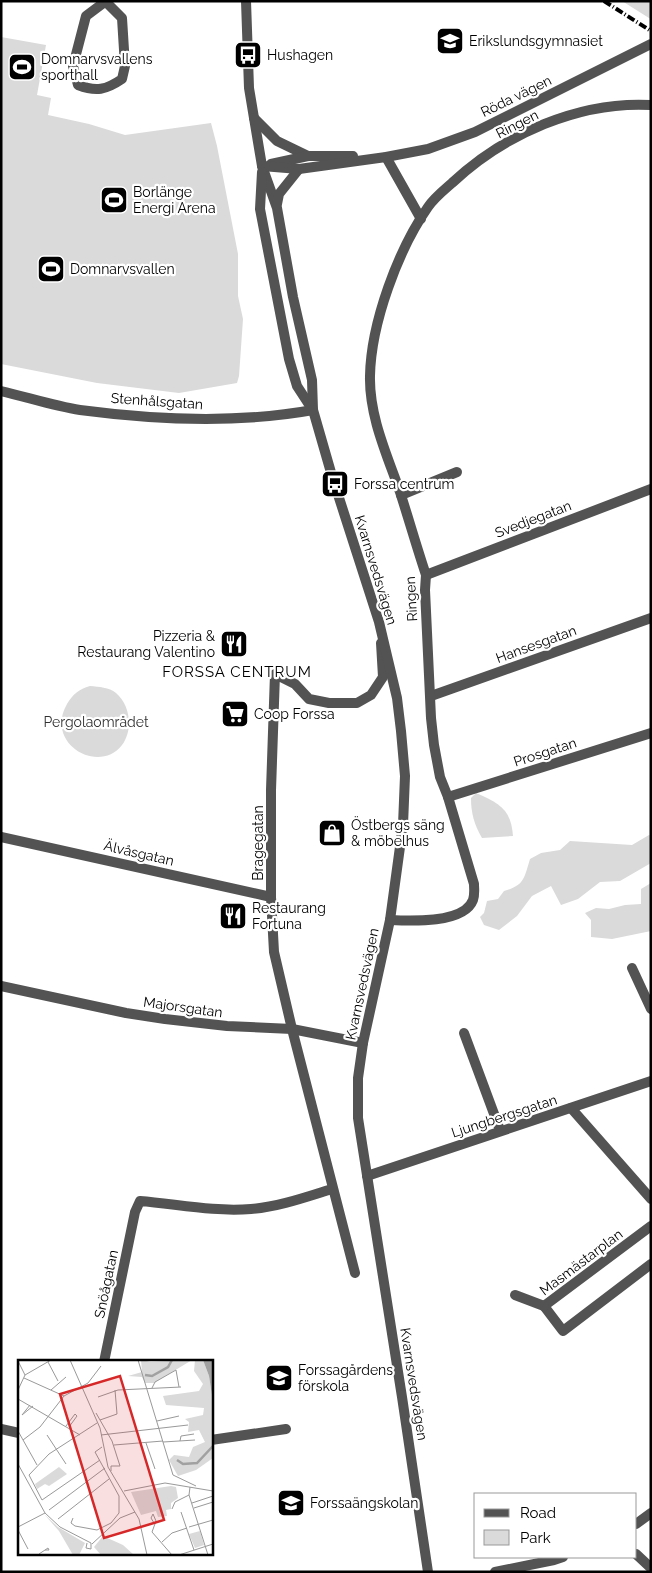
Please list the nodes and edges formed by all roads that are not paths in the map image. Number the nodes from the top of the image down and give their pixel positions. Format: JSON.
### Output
{"nodes":[{"id":1,"x":246,"y":1,"type":"edge"},
{"id":2,"x":106,"y":2,"type":"edge"},
{"id":3,"x":651,"y":44,"type":"edge"},
{"id":4,"x":651,"y":105,"type":"edge"},
{"id":5,"x":254,"y":118,"type":"junction"},
{"id":6,"x":308,"y":156,"type":"junction"},
{"id":7,"x":386,"y":157,"type":"junction"},
{"id":8,"x":262,"y":166,"type":"junction"},
{"id":9,"x":299,"y":169,"type":"junction"},
{"id":10,"x":277,"y":208,"type":"junction"},
{"id":11,"x":421,"y":219,"type":"junction"},
{"id":12,"x":1,"y":391,"type":"edge"},
{"id":13,"x":313,"y":410,"type":"junction"},
{"id":14,"x":457,"y":472,"type":"dead end"},
{"id":15,"x":651,"y":489,"type":"edge"},
{"id":16,"x":400,"y":495,"type":"junction"},
{"id":17,"x":426,"y":575,"type":"junction"},
{"id":18,"x":651,"y":618,"type":"edge"},
{"id":19,"x":379,"y":622,"type":"junction"},
{"id":20,"x":431,"y":696,"type":"junction"},
{"id":21,"x":651,"y":733,"type":"edge"},
{"id":22,"x":448,"y":797,"type":"junction"},
{"id":23,"x":1,"y":837,"type":"edge"},
{"id":24,"x":271,"y":896,"type":"junction"},
{"id":25,"x":390,"y":920,"type":"junction"},
{"id":26,"x":632,"y":968,"type":"dead end"},
{"id":27,"x":1,"y":986,"type":"edge"},
{"id":28,"x":651,"y":1009,"type":"edge"},
{"id":29,"x":292,"y":1029,"type":"junction"},
{"id":30,"x":464,"y":1033,"type":"dead end"},
{"id":31,"x":363,"y":1042,"type":"junction"},
{"id":32,"x":651,"y":1081,"type":"edge"},
{"id":33,"x":572,"y":1108,"type":"junction"},
{"id":34,"x":500,"y":1130,"type":"junction"},
{"id":35,"x":367,"y":1176,"type":"junction"},
{"id":36,"x":332,"y":1190,"type":"junction"},
{"id":37,"x":651,"y":1199,"type":"edge"},
{"id":38,"x":651,"y":1226,"type":"edge"},
{"id":39,"x":651,"y":1264,"type":"edge"},
{"id":40,"x":355,"y":1273,"type":"dead end"},
{"id":41,"x":515,"y":1294,"type":"dead end"},
{"id":42,"x":544,"y":1306,"type":"junction"},
{"id":43,"x":104,"y":1360,"type":"edge"},
{"id":44,"x":1,"y":1429,"type":"edge"},
{"id":45,"x":286,"y":1429,"type":"dead end"},
{"id":46,"x":18,"y":1433,"type":"edge"},
{"id":47,"x":212,"y":1440,"type":"edge"},
{"id":48,"x":651,"y":1514,"type":"edge"},
{"id":49,"x":637,"y":1523,"type":"edge"},
{"id":50,"x":637,"y":1555,"type":"edge"},
{"id":51,"x":560,"y":1558,"type":"edge"},
{"id":52,"x":651,"y":1568,"type":"edge"},
{"id":53,"x":428,"y":1572,"type":"edge"},
{"id":54,"x":496,"y":1572,"type":"edge"}],
"edges":[{"from":1,"to":5,"type":"street","name":"Kvarnsvedsvägen"},
{"from":2,"to":2,"type":"street"},
{"from":3,"to":7,"type":"street","name":"Röda vägen"},
{"from":4,"to":11,"type":"street","name":"Ringen"},
{"from":5,"to":6,"type":"street"},
{"from":5,"to":8,"type":"street","name":"Kvarnsvedsvägen"},
{"from":6,"to":7,"type":"street","name":"Röda vägen"},
{"from":6,"to":8,"type":"street","name":"Röda vägen"},
{"from":7,"to":9,"type":"street","name":"Röda vägen"},
{"from":7,"to":11,"type":"street"},
{"from":8,"to":9,"type":"street","name":"Röda vägen"},
{"from":8,"to":10,"type":"street","name":"Kvarnsvedsvägen"},
{"from":8,"to":13,"type":"street","name":"Kvarnsvedsvägen"},
{"from":9,"to":10,"type":"street"},
{"from":10,"to":13,"type":"street","name":"Kvarnsvedsvägen"},
{"from":11,"to":16,"type":"street","name":"Ringen"},
{"from":12,"to":13,"type":"street","name":"Stenhålsgatan"},
{"from":13,"to":19,"type":"street","name":"Kvarnsvedsvägen"},
{"from":14,"to":16,"type":"street"},
{"from":15,"to":17,"type":"street","name":"Svedjegatan"},
{"from":16,"to":17,"type":"street","name":"Ringen"},
{"from":17,"to":20,"type":"street","name":"Ringen"},
{"from":18,"to":20,"type":"street","name":"Hansesgatan"},
{"from":19,"to":24,"type":"street","name":"Bragegatan"},
{"from":19,"to":25,"type":"street","name":"Kvarnsvedsvägen"},
{"from":20,"to":22,"type":"street","name":"Ringen"},
{"from":21,"to":22,"type":"street","name":"Prosgatan"},
{"from":22,"to":25,"type":"street","name":"Ringen"},
{"from":23,"to":24,"type":"street","name":"Älvåsgatan"},
{"from":24,"to":29,"type":"street","name":"Bragegatan"},
{"from":25,"to":31,"type":"street","name":"Kvarnsvedsvägen"},
{"from":26,"to":28,"type":"street"},
{"from":27,"to":29,"type":"street","name":"Majorsgatan"},
{"from":29,"to":31,"type":"street","name":"Majorsgatan"},
{"from":29,"to":36,"type":"street","name":"Bragegatan"},
{"from":30,"to":34,"type":"street"},
{"from":31,"to":35,"type":"street","name":"Kvarnsvedsvägen"},
{"from":32,"to":33,"type":"street","name":"Ljungbergsgatan"},
{"from":33,"to":34,"type":"street","name":"Ljungbergsgatan"},
{"from":33,"to":37,"type":"street"},
{"from":34,"to":35,"type":"street","name":"Ljungbergsgatan"},
{"from":35,"to":53,"type":"street","name":"Kvarnsvedsvägen"},
{"from":36,"to":40,"type":"street","name":"Bragegatan"},
{"from":36,"to":43,"type":"street","name":"Snöågatan"},
{"from":38,"to":42,"type":"street","name":"Masmästarplan"},
{"from":39,"to":42,"type":"street","name":"Masmästarplan"},
{"from":41,"to":42,"type":"street"},
{"from":44,"to":46,"type":"street"},
{"from":45,"to":47,"type":"street"},
{"from":48,"to":49,"type":"street"},
{"from":50,"to":52,"type":"street"},
{"from":51,"to":54,"type":"street"}]}
